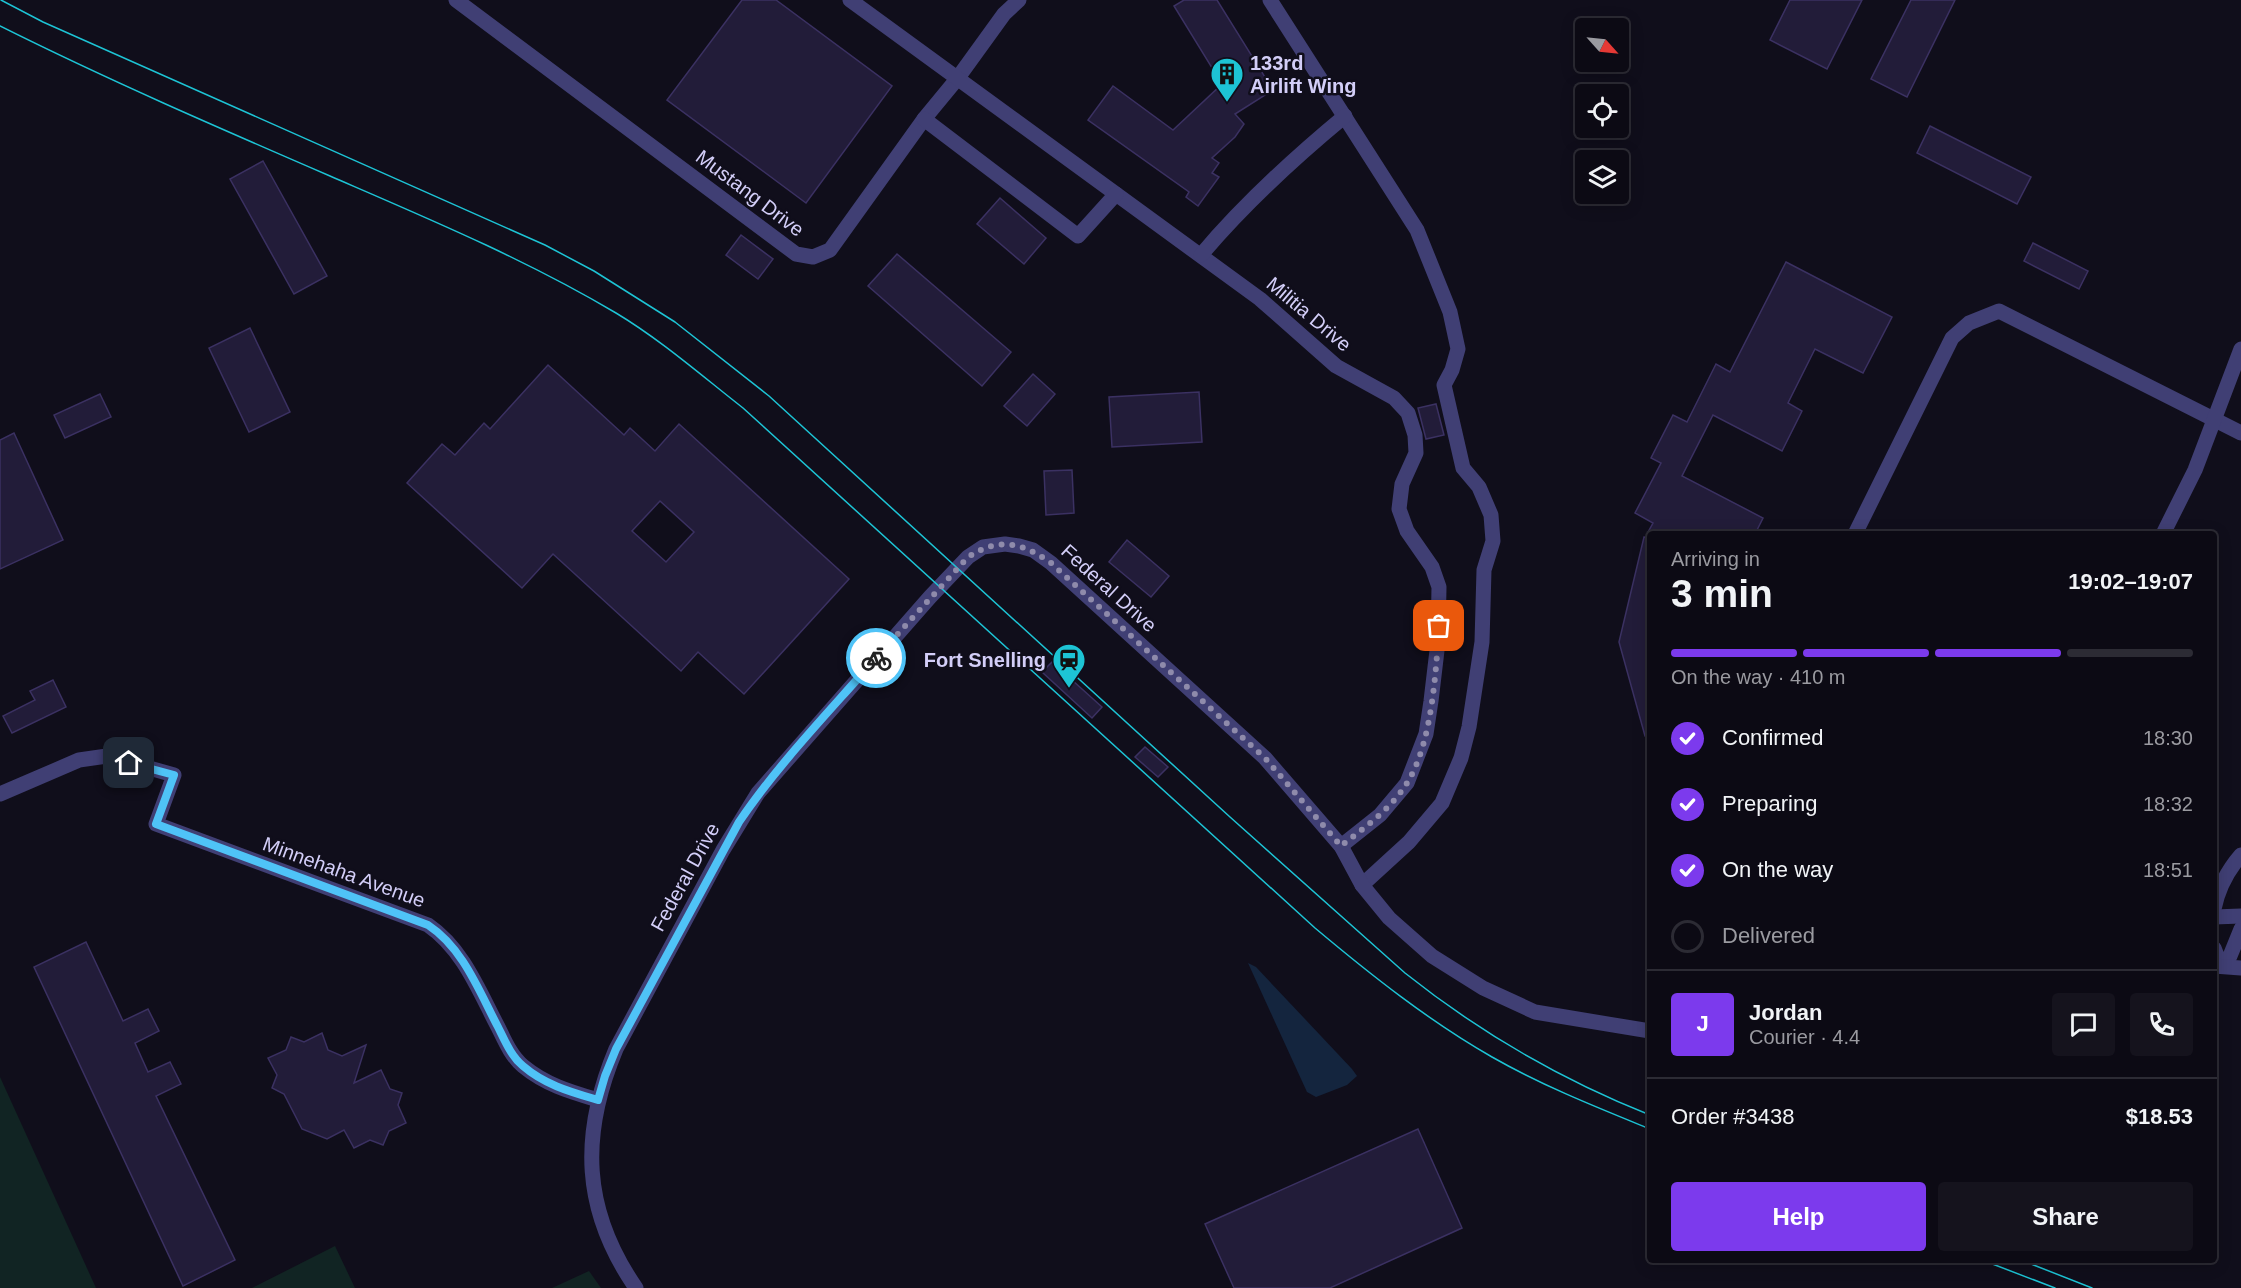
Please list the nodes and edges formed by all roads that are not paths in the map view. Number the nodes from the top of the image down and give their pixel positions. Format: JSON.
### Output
{"nodes":[{"id":1,"x":456,"y":0,"type":"edge"},
{"id":2,"x":850,"y":0,"type":"edge"},
{"id":3,"x":1019,"y":0,"type":"edge"},
{"id":4,"x":1270,"y":0,"type":"edge"},
{"id":5,"x":957,"y":79,"type":"junction"},
{"id":6,"x":1344,"y":116,"type":"junction"},
{"id":7,"x":924,"y":119,"type":"junction"},
{"id":8,"x":1116,"y":194,"type":"junction"},
{"id":9,"x":1201,"y":255,"type":"junction"},
{"id":10,"x":2241,"y":349,"type":"edge"},
{"id":11,"x":2213,"y":418,"type":"junction"},
{"id":12,"x":2241,"y":433,"type":"edge"},
{"id":13,"x":1856,"y":531,"type":"edge"},
{"id":14,"x":2164,"y":531,"type":"edge"},
{"id":15,"x":0,"y":794,"type":"edge"},
{"id":16,"x":1341,"y":846,"type":"junction"},
{"id":17,"x":2241,"y":855,"type":"edge"},
{"id":18,"x":1362,"y":885,"type":"junction"},
{"id":19,"x":2217,"y":897,"type":"edge"},
{"id":20,"x":2241,"y":916,"type":"edge"},
{"id":21,"x":2217,"y":917,"type":"edge"},
{"id":22,"x":2241,"y":929,"type":"edge"},
{"id":23,"x":2218,"y":966,"type":"edge"},
{"id":24,"x":2241,"y":968,"type":"edge"},
{"id":25,"x":1647,"y":1031,"type":"edge"},
{"id":26,"x":598,"y":1100,"type":"junction"},
{"id":27,"x":636,"y":1288,"type":"edge"}],
"edges":[{"from":1,"to":7,"type":"street","name":"Mustang Drive"},
{"from":2,"to":5,"type":"street","name":"Militia Drive"},
{"from":3,"to":5,"type":"street","name":"Mustang Drive"},
{"from":4,"to":6,"type":"street"},
{"from":5,"to":7,"type":"street","name":"Mustang Drive"},
{"from":5,"to":8,"type":"street","name":"Militia Drive"},
{"from":6,"to":9,"type":"street"},
{"from":6,"to":18,"type":"street"},
{"from":7,"to":8,"type":"street"},
{"from":8,"to":9,"type":"street","name":"Militia Drive"},
{"from":9,"to":16,"type":"street","name":"Militia Drive"},
{"from":10,"to":11,"type":"street"},
{"from":11,"to":12,"type":"street"},
{"from":11,"to":13,"type":"street"},
{"from":11,"to":14,"type":"street"},
{"from":15,"to":26,"type":"street","name":"Minnehaha Avenue"},
{"from":16,"to":18,"type":"street","name":"Federal Drive"},
{"from":16,"to":26,"type":"street","name":"Federal Drive"},
{"from":17,"to":19,"type":"street"},
{"from":18,"to":25,"type":"street","name":"Federal Drive"},
{"from":20,"to":21,"type":"street"},
{"from":22,"to":23,"type":"street"},
{"from":23,"to":24,"type":"street"},
{"from":26,"to":27,"type":"street","name":"Federal Drive"}]}
